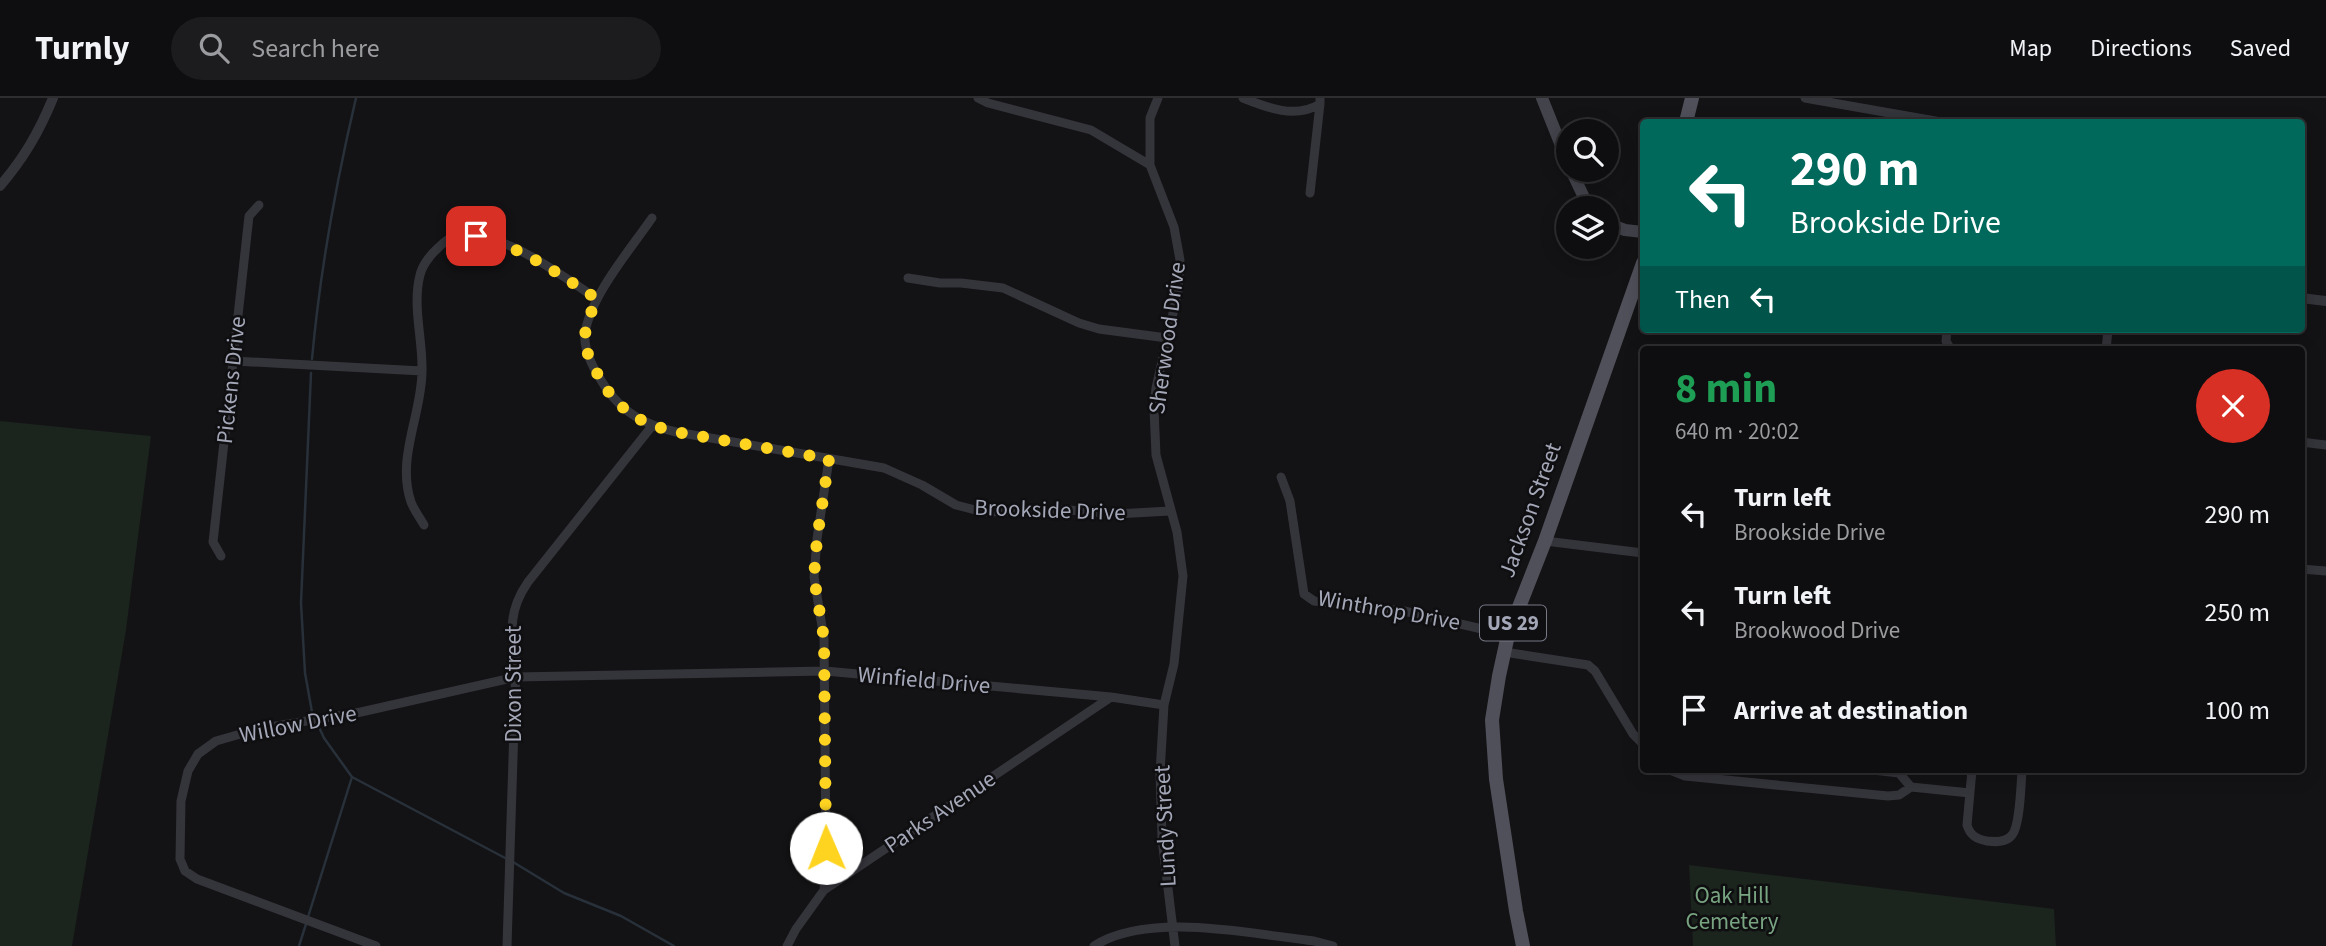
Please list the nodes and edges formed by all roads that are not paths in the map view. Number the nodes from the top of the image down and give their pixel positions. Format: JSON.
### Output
{"nodes":[{"id":1,"x":53,"y":98,"type":"edge"},
{"id":2,"x":978,"y":98,"type":"edge"},
{"id":3,"x":1158,"y":98,"type":"edge"},
{"id":4,"x":1243,"y":98,"type":"edge"},
{"id":5,"x":1542,"y":98,"type":"edge"},
{"id":6,"x":1692,"y":98,"type":"edge"},
{"id":7,"x":1805,"y":98,"type":"edge"},
{"id":8,"x":1320,"y":101,"type":"edge"},
{"id":9,"x":1687,"y":119,"type":"edge"},
{"id":10,"x":1924,"y":119,"type":"edge"},
{"id":11,"x":1556,"y":133,"type":"edge"},
{"id":12,"x":1150,"y":165,"type":"junction"},
{"id":13,"x":0,"y":186,"type":"edge"},
{"id":14,"x":1310,"y":193,"type":"dead end"},
{"id":15,"x":259,"y":205,"type":"dead end"},
{"id":16,"x":652,"y":218,"type":"dead end"},
{"id":17,"x":1619,"y":228,"type":"edge"},
{"id":18,"x":1640,"y":232,"type":"edge"},
{"id":19,"x":1640,"y":272,"type":"edge"},
{"id":20,"x":908,"y":278,"type":"dead end"},
{"id":21,"x":2305,"y":298,"type":"edge"},
{"id":22,"x":597,"y":299,"type":"junction"},
{"id":23,"x":2326,"y":300,"type":"edge"},
{"id":24,"x":1167,"y":338,"type":"junction"},
{"id":25,"x":234,"y":361,"type":"junction"},
{"id":26,"x":422,"y":371,"type":"junction"},
{"id":27,"x":652,"y":426,"type":"junction"},
{"id":28,"x":2305,"y":442,"type":"edge"},
{"id":29,"x":2326,"y":445,"type":"edge"},
{"id":30,"x":829,"y":459,"type":"junction"},
{"id":31,"x":1281,"y":477,"type":"dead end"},
{"id":32,"x":1170,"y":511,"type":"junction"},
{"id":33,"x":424,"y":525,"type":"dead end"},
{"id":34,"x":1545,"y":541,"type":"junction"},
{"id":35,"x":1640,"y":553,"type":"edge"},
{"id":36,"x":222,"y":556,"type":"dead end"},
{"id":37,"x":2305,"y":569,"type":"edge"},
{"id":38,"x":2326,"y":571,"type":"edge"},
{"id":39,"x":1508,"y":635,"type":"junction"},
{"id":40,"x":1504,"y":652,"type":"junction"},
{"id":41,"x":825,"y":671,"type":"junction"},
{"id":42,"x":516,"y":677,"type":"junction"},
{"id":43,"x":1111,"y":697,"type":"junction"},
{"id":44,"x":1164,"y":705,"type":"junction"},
{"id":45,"x":1640,"y":741,"type":"edge"},
{"id":46,"x":1678,"y":773,"type":"edge"},
{"id":47,"x":1899,"y":773,"type":"edge"},
{"id":48,"x":1972,"y":773,"type":"edge"},
{"id":49,"x":2022,"y":773,"type":"edge"},
{"id":50,"x":1912,"y":787,"type":"junction"},
{"id":51,"x":1970,"y":793,"type":"junction"},
{"id":52,"x":824,"y":890,"type":"junction"},
{"id":53,"x":1173,"y":925,"type":"junction"},
{"id":54,"x":376,"y":946,"type":"edge"},
{"id":55,"x":507,"y":946,"type":"edge"},
{"id":56,"x":787,"y":946,"type":"edge"},
{"id":57,"x":1094,"y":946,"type":"edge"},
{"id":58,"x":1175,"y":946,"type":"edge"},
{"id":59,"x":1333,"y":946,"type":"edge"},
{"id":60,"x":1523,"y":946,"type":"edge"}],
"edges":[{"from":1,"to":13,"type":"street"},
{"from":2,"to":12,"type":"street"},
{"from":3,"to":12,"type":"street","name":"Sherwood Drive"},
{"from":4,"to":8,"type":"street"},
{"from":5,"to":11,"type":"main road"},
{"from":6,"to":9,"type":"main road"},
{"from":7,"to":10,"type":"street"},
{"from":8,"to":14,"type":"street"},
{"from":12,"to":24,"type":"street","name":"Sherwood Drive"},
{"from":15,"to":25,"type":"street","name":"Pickens Drive"},
{"from":16,"to":22,"type":"street","name":"Brookside Drive"},
{"from":17,"to":18,"type":"main road"},
{"from":19,"to":34,"type":"main road","name":"Jackson Street","number":"US 29"},
{"from":20,"to":24,"type":"street"},
{"from":21,"to":23,"type":"street"},
{"from":22,"to":26,"type":"street"},
{"from":22,"to":27,"type":"street","name":"Brookside Drive"},
{"from":24,"to":32,"type":"street","name":"Sherwood Drive"},
{"from":25,"to":26,"type":"street"},
{"from":25,"to":36,"type":"street","name":"Pickens Drive"},
{"from":26,"to":33,"type":"street"},
{"from":27,"to":30,"type":"street","name":"Brookside Drive"},
{"from":27,"to":42,"type":"street","name":"Dixon Street"},
{"from":28,"to":29,"type":"street"},
{"from":30,"to":32,"type":"street","name":"Brookside Drive"},
{"from":30,"to":41,"type":"street"},
{"from":31,"to":39,"type":"street","name":"Winthrop Drive"},
{"from":32,"to":44,"type":"street","name":"Sherwood Drive"},
{"from":34,"to":35,"type":"street"},
{"from":34,"to":39,"type":"main road","name":"Jackson Street","number":"US 29"},
{"from":37,"to":38,"type":"street"},
{"from":39,"to":40,"type":"main road","name":"Jackson Street","number":"US 29"},
{"from":40,"to":45,"type":"street"},
{"from":40,"to":60,"type":"main road","name":"Jackson Street","number":"US 29"},
{"from":41,"to":42,"type":"street","name":"Winfield Drive"},
{"from":41,"to":43,"type":"street","name":"Winfield Drive"},
{"from":41,"to":52,"type":"street"},
{"from":42,"to":54,"type":"street","name":"Willow Drive"},
{"from":42,"to":55,"type":"street","name":"Dixon Street"},
{"from":43,"to":44,"type":"street","name":"Winfield Drive"},
{"from":43,"to":52,"type":"street","name":"Parks Avenue"},
{"from":44,"to":53,"type":"street","name":"Lundy Street"},
{"from":46,"to":50,"type":"street"},
{"from":47,"to":50,"type":"street"},
{"from":48,"to":51,"type":"street"},
{"from":49,"to":51,"type":"street"},
{"from":50,"to":51,"type":"street"},
{"from":52,"to":56,"type":"street","name":"Parks Avenue"},
{"from":53,"to":57,"type":"street"},
{"from":53,"to":58,"type":"street","name":"Lundy Street"},
{"from":53,"to":59,"type":"street"}]}
